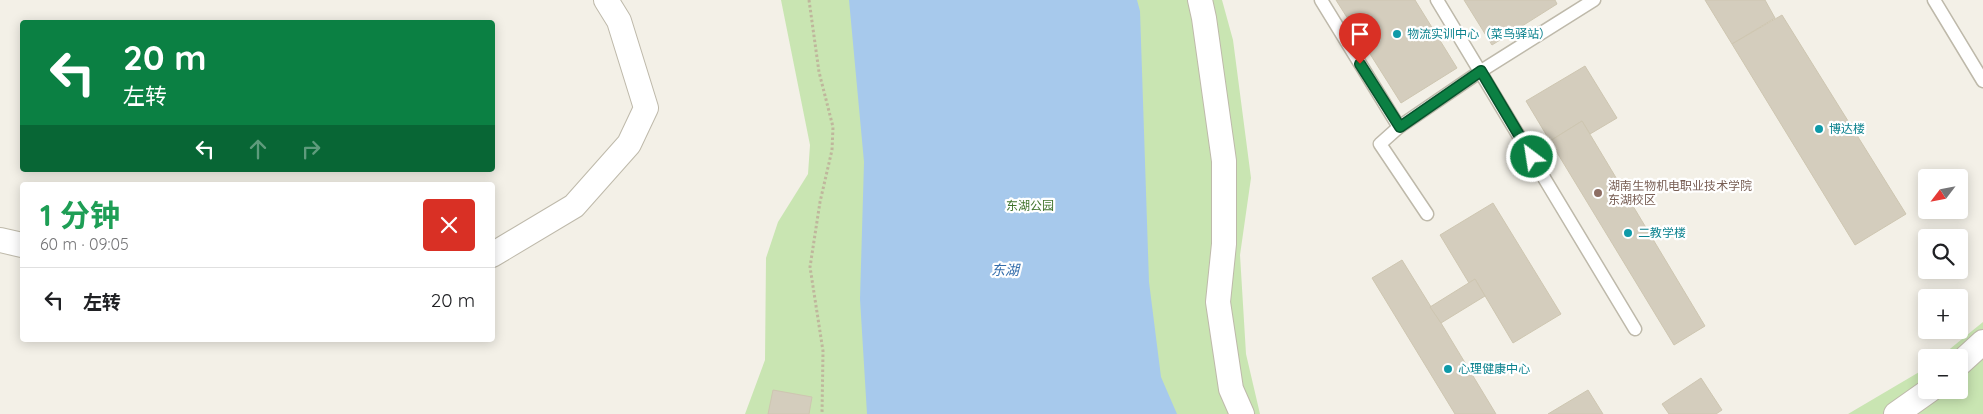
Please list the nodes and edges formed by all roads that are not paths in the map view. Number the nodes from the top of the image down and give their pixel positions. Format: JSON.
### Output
{"nodes":[{"id":1,"x":606,"y":0,"type":"edge"},
{"id":2,"x":1200,"y":0,"type":"edge"},
{"id":3,"x":1320,"y":0,"type":"edge"},
{"id":4,"x":1437,"y":0,"type":"edge"},
{"id":5,"x":1594,"y":0,"type":"edge"},
{"id":6,"x":1934,"y":0,"type":"edge"},
{"id":7,"x":1481,"y":71,"type":"junction"},
{"id":8,"x":1983,"y":81,"type":"edge"},
{"id":9,"x":1400,"y":127,"type":"junction"},
{"id":10,"x":1427,"y":214,"type":"dead end"},
{"id":11,"x":0,"y":240,"type":"edge"},
{"id":12,"x":20,"y":245,"type":"edge"},
{"id":13,"x":495,"y":253,"type":"edge"},
{"id":14,"x":1634,"y":329,"type":"dead end"},
{"id":15,"x":1983,"y":342,"type":"edge"},
{"id":16,"x":1968,"y":356,"type":"edge"},
{"id":17,"x":1918,"y":398,"type":"edge"},
{"id":18,"x":1242,"y":414,"type":"edge"},
{"id":19,"x":1896,"y":414,"type":"edge"}],
"edges":[{"from":1,"to":13,"type":"street"},
{"from":2,"to":18,"type":"street"},
{"from":3,"to":9,"type":"lane"},
{"from":4,"to":7,"type":"lane"},
{"from":5,"to":7,"type":"lane"},
{"from":6,"to":8,"type":"lane"},
{"from":7,"to":9,"type":"lane"},
{"from":7,"to":14,"type":"lane"},
{"from":9,"to":10,"type":"lane"},
{"from":11,"to":12,"type":"street"},
{"from":15,"to":16,"type":"street"},
{"from":17,"to":19,"type":"street"}]}
